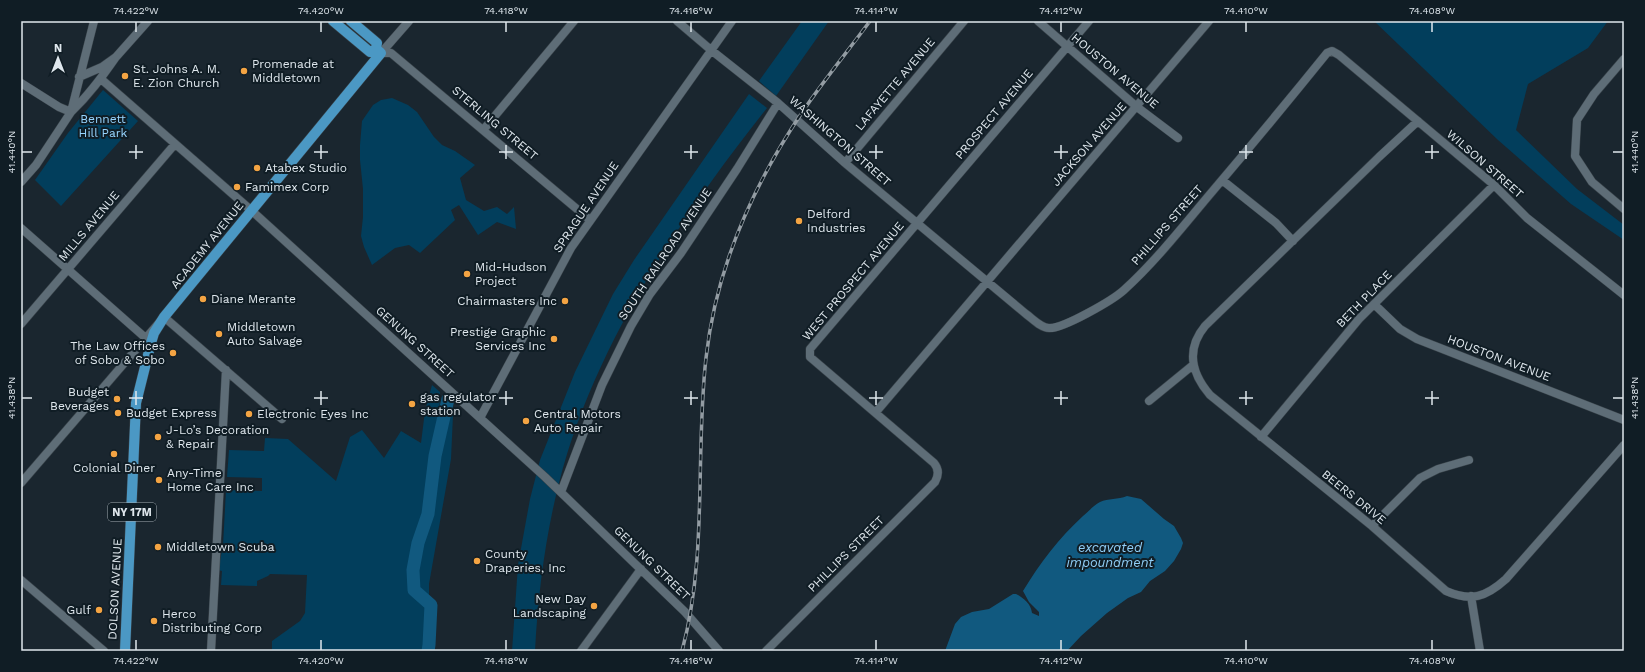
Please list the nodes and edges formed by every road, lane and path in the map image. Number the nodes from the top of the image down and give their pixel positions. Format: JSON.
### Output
{"nodes":[{"id":1,"x":94,"y":21,"type":"edge"},
{"id":2,"x":148,"y":21,"type":"edge"},
{"id":3,"x":333,"y":21,"type":"edge"},
{"id":4,"x":351,"y":21,"type":"edge"},
{"id":5,"x":409,"y":21,"type":"edge"},
{"id":6,"x":574,"y":21,"type":"edge"},
{"id":7,"x":677,"y":21,"type":"edge"},
{"id":8,"x":732,"y":21,"type":"edge"},
{"id":9,"x":964,"y":21,"type":"edge"},
{"id":10,"x":1038,"y":21,"type":"edge"},
{"id":11,"x":1089,"y":21,"type":"edge"},
{"id":12,"x":1209,"y":21,"type":"edge"},
{"id":13,"x":1067,"y":46,"type":"junction"},
{"id":14,"x":711,"y":50,"type":"junction"},
{"id":15,"x":379,"y":51,"type":"junction"},
{"id":16,"x":1332,"y":51,"type":"joint"},
{"id":17,"x":116,"y":57,"type":"junction"},
{"id":18,"x":1624,"y":59,"type":"edge"},
{"id":19,"x":79,"y":77,"type":"junction"},
{"id":20,"x":101,"y":79,"type":"junction"},
{"id":21,"x":21,"y":83,"type":"edge"},
{"id":22,"x":778,"y":103,"type":"junction"},
{"id":23,"x":1137,"y":107,"type":"junction"},
{"id":24,"x":71,"y":112,"type":"junction"},
{"id":25,"x":1418,"y":121,"type":"junction"},
{"id":26,"x":484,"y":129,"type":"junction"},
{"id":27,"x":1178,"y":138,"type":"dead end"},
{"id":28,"x":174,"y":144,"type":"junction"},
{"id":29,"x":845,"y":163,"type":"junction"},
{"id":30,"x":1222,"y":180,"type":"junction"},
{"id":31,"x":21,"y":182,"type":"edge"},
{"id":32,"x":1494,"y":185,"type":"junction"},
{"id":33,"x":1624,"y":209,"type":"edge"},
{"id":34,"x":252,"y":211,"type":"junction"},
{"id":35,"x":590,"y":220,"type":"junction"},
{"id":36,"x":917,"y":223,"type":"junction"},
{"id":37,"x":21,"y":228,"type":"edge"},
{"id":38,"x":1293,"y":241,"type":"junction"},
{"id":39,"x":68,"y":269,"type":"junction"},
{"id":40,"x":987,"y":281,"type":"junction"},
{"id":41,"x":1624,"y":295,"type":"edge"},
{"id":42,"x":1374,"y":304,"type":"junction"},
{"id":43,"x":164,"y":317,"type":"junction"},
{"id":44,"x":21,"y":324,"type":"edge"},
{"id":45,"x":148,"y":340,"type":"junction"},
{"id":46,"x":1193,"y":365,"type":"junction"},
{"id":47,"x":226,"y":370,"type":"junction"},
{"id":48,"x":1149,"y":401,"type":"dead end"},
{"id":49,"x":876,"y":412,"type":"junction"},
{"id":50,"x":282,"y":418,"type":"dead end"},
{"id":51,"x":480,"y":418,"type":"junction"},
{"id":52,"x":1624,"y":420,"type":"edge"},
{"id":53,"x":1261,"y":437,"type":"junction"},
{"id":54,"x":1624,"y":445,"type":"edge"},
{"id":55,"x":1469,"y":460,"type":"dead end"},
{"id":56,"x":21,"y":483,"type":"edge"},
{"id":57,"x":561,"y":492,"type":"junction"},
{"id":58,"x":1372,"y":526,"type":"junction"},
{"id":59,"x":641,"y":570,"type":"junction"},
{"id":60,"x":21,"y":580,"type":"edge"},
{"id":61,"x":1471,"y":596,"type":"junction"},
{"id":62,"x":104,"y":651,"type":"edge"},
{"id":63,"x":125,"y":651,"type":"edge"},
{"id":64,"x":211,"y":651,"type":"edge"},
{"id":65,"x":580,"y":651,"type":"edge"},
{"id":66,"x":719,"y":651,"type":"edge"},
{"id":67,"x":766,"y":651,"type":"edge"},
{"id":68,"x":1480,"y":651,"type":"edge"}],
"edges":[{"from":1,"to":19,"type":"street"},
{"from":2,"to":17,"type":"street"},
{"from":3,"to":15,"type":"main road"},
{"from":4,"to":15,"type":"main road"},
{"from":5,"to":15,"type":"street","name":"ACADEMY AVENUE"},
{"from":6,"to":26,"type":"street"},
{"from":7,"to":14,"type":"street","name":"WASHINGTON STREET"},
{"from":8,"to":14,"type":"street","name":"SPRAGUE AVENUE"},
{"from":9,"to":29,"type":"street","name":"LAFAYETTE AVENUE"},
{"from":10,"to":13,"type":"street","name":"HOUSTON AVENUE"},
{"from":11,"to":13,"type":"street","name":"PROSPECT AVENUE"},
{"from":12,"to":23,"type":"street","name":"JACKSON AVENUE"},
{"from":13,"to":23,"type":"street","name":"HOUSTON AVENUE"},
{"from":13,"to":36,"type":"street","name":"PROSPECT AVENUE"},
{"from":14,"to":22,"type":"street","name":"WASHINGTON STREET"},
{"from":14,"to":35,"type":"street","name":"SPRAGUE AVENUE"},
{"from":15,"to":26,"type":"street","name":"STERLING STREET"},
{"from":15,"to":34,"type":"main road","name":"ACADEMY AVENUE","number":"NY 17M"},
{"from":16,"to":25,"type":"street","name":"WILSON STREET"},
{"from":16,"to":30,"type":"street","name":"PHILLIPS STREET"},
{"from":17,"to":19,"type":"street"},
{"from":17,"to":20,"type":"street"},
{"from":18,"to":33,"type":"street"},
{"from":19,"to":24,"type":"street"},
{"from":20,"to":24,"type":"street"},
{"from":20,"to":28,"type":"street","name":"GENUNG STREET"},
{"from":21,"to":24,"type":"street"},
{"from":22,"to":29,"type":"street","name":"WASHINGTON STREET"},
{"from":22,"to":57,"type":"street","name":"SOUTH RAILROAD AVENUE"},
{"from":23,"to":27,"type":"street","name":"HOUSTON AVENUE"},
{"from":23,"to":40,"type":"street","name":"JACKSON AVENUE"},
{"from":24,"to":31,"type":"street"},
{"from":25,"to":32,"type":"street","name":"WILSON STREET"},
{"from":25,"to":38,"type":"street"},
{"from":26,"to":35,"type":"street","name":"STERLING STREET"},
{"from":28,"to":34,"type":"street","name":"GENUNG STREET"},
{"from":28,"to":39,"type":"street","name":"MILLS AVENUE"},
{"from":29,"to":36,"type":"street","name":"WASHINGTON STREET"},
{"from":30,"to":38,"type":"street"},
{"from":30,"to":40,"type":"street","name":"PHILLIPS STREET"},
{"from":32,"to":41,"type":"street","name":"WILSON STREET"},
{"from":32,"to":42,"type":"street","name":"BETH PLACE"},
{"from":34,"to":43,"type":"main road","name":"ACADEMY AVENUE","number":"NY 17M"},
{"from":34,"to":51,"type":"street","name":"GENUNG STREET"},
{"from":35,"to":51,"type":"street","name":"SPRAGUE AVENUE"},
{"from":36,"to":40,"type":"street","name":"WASHINGTON STREET"},
{"from":36,"to":49,"type":"street","name":"WEST PROSPECT AVENUE"},
{"from":37,"to":39,"type":"street"},
{"from":38,"to":46,"type":"street","name":"BEERS DRIVE"},
{"from":39,"to":44,"type":"street","name":"MILLS AVENUE"},
{"from":39,"to":45,"type":"street"},
{"from":40,"to":49,"type":"street","name":"JACKSON AVENUE"},
{"from":42,"to":52,"type":"street","name":"HOUSTON AVENUE"},
{"from":42,"to":53,"type":"street","name":"BETH PLACE"},
{"from":43,"to":45,"type":"main road","name":"DOLSON AVENUE","number":"NY 17M"},
{"from":43,"to":47,"type":"street"},
{"from":45,"to":56,"type":"street"},
{"from":45,"to":63,"type":"main road","name":"DOLSON AVENUE","number":"NY 17M"},
{"from":46,"to":48,"type":"street"},
{"from":46,"to":53,"type":"street","name":"BEERS DRIVE"},
{"from":47,"to":50,"type":"street"},
{"from":47,"to":64,"type":"street"},
{"from":49,"to":67,"type":"street","name":"PHILLIPS STREET"},
{"from":51,"to":57,"type":"street","name":"GENUNG STREET"},
{"from":53,"to":58,"type":"street","name":"BEERS DRIVE"},
{"from":54,"to":61,"type":"street","name":"BEERS DRIVE"},
{"from":55,"to":58,"type":"street"},
{"from":57,"to":59,"type":"street","name":"GENUNG STREET"},
{"from":58,"to":61,"type":"street","name":"BEERS DRIVE"},
{"from":59,"to":65,"type":"street"},
{"from":59,"to":66,"type":"street","name":"GENUNG STREET"},
{"from":60,"to":62,"type":"street"},
{"from":61,"to":68,"type":"street"}]}
